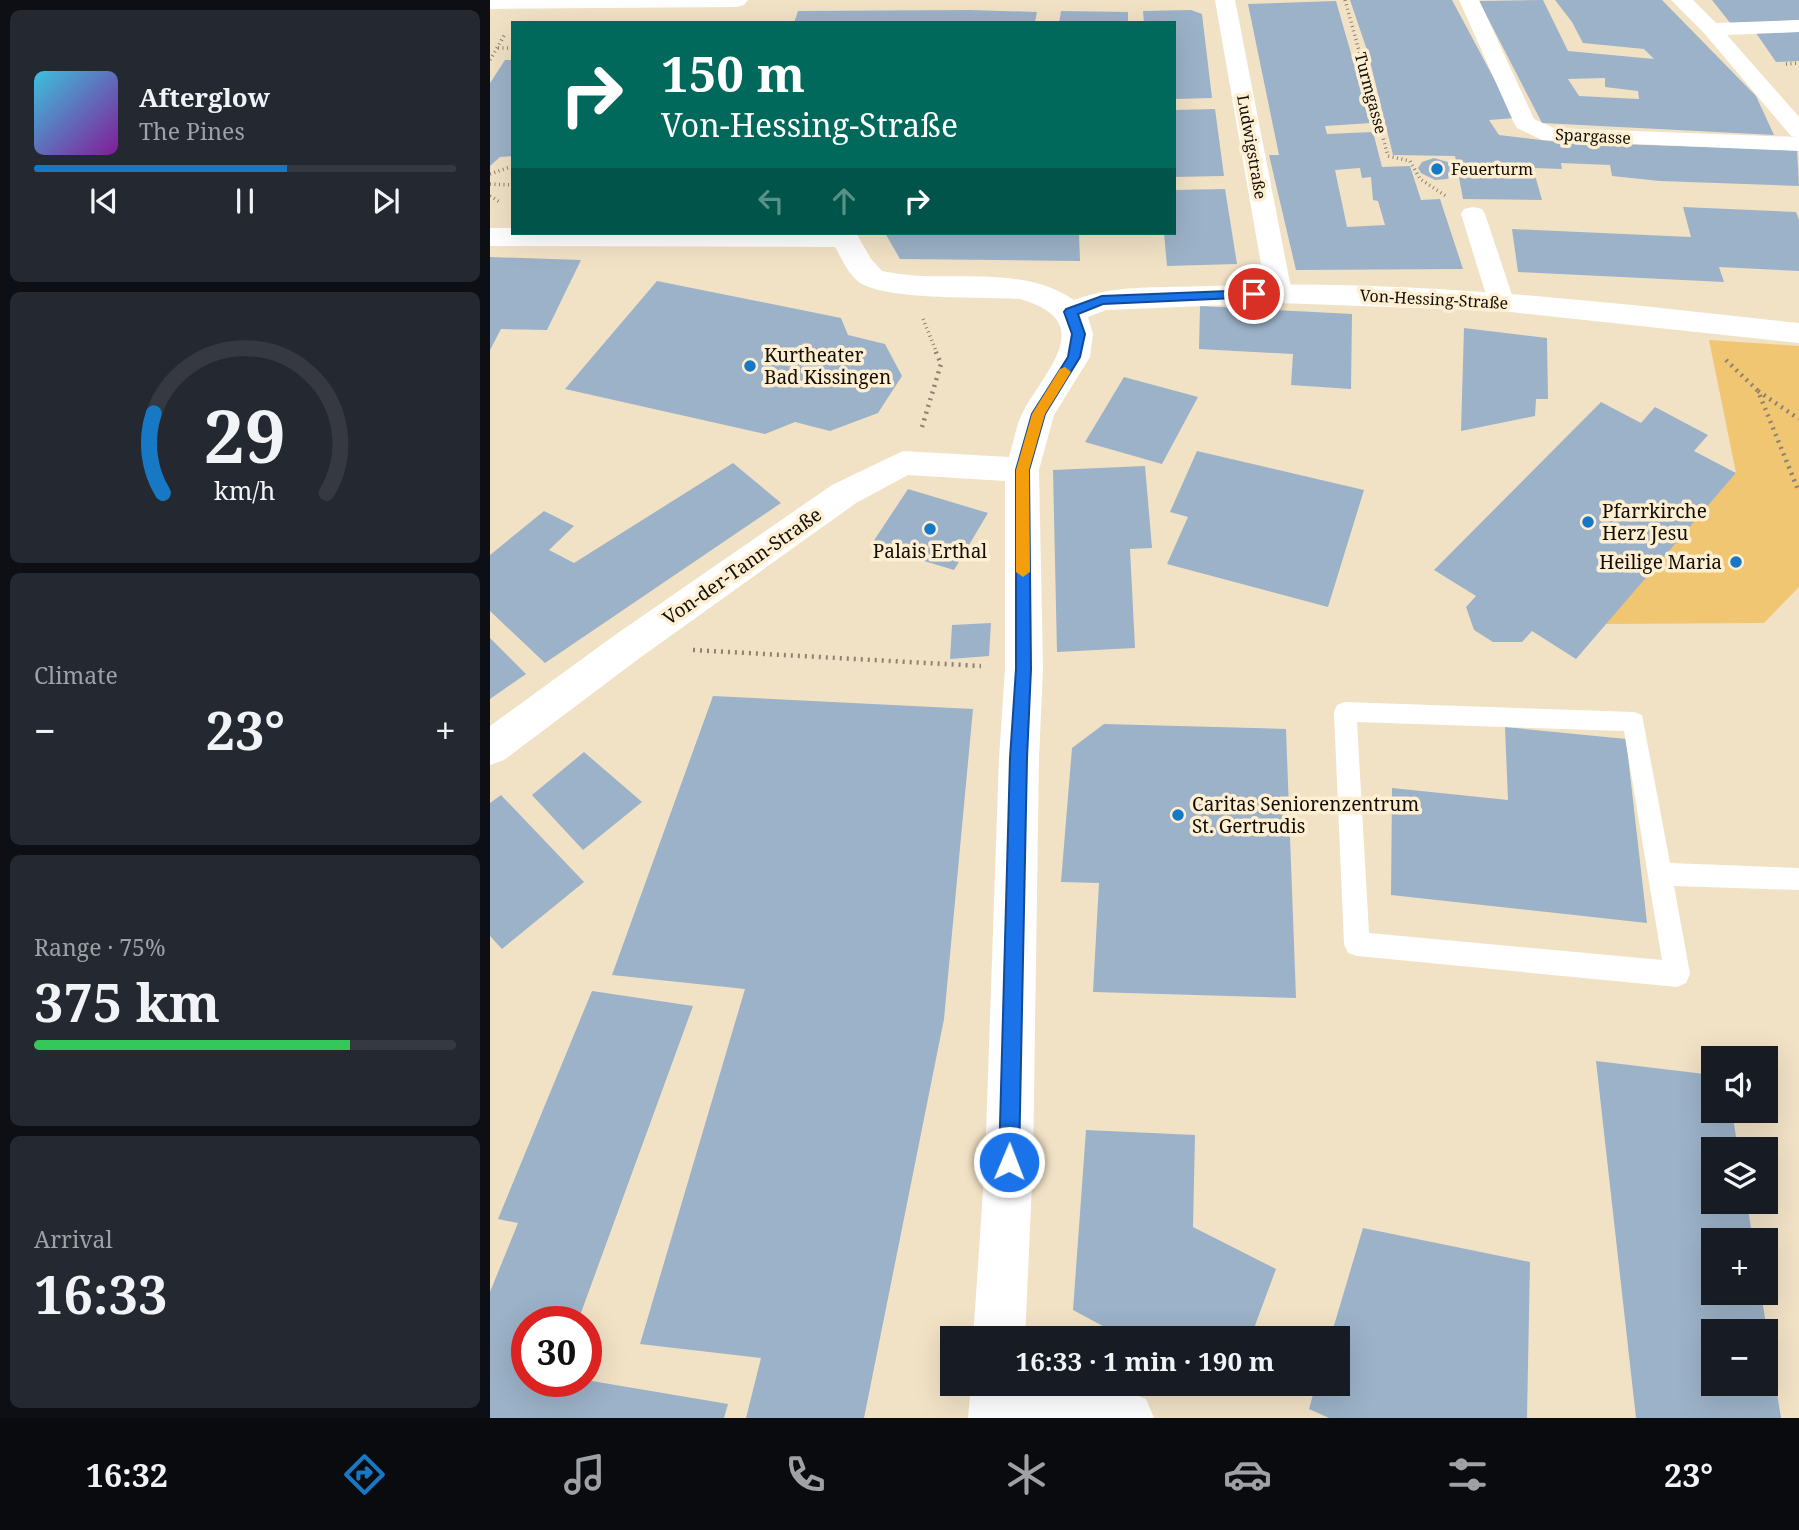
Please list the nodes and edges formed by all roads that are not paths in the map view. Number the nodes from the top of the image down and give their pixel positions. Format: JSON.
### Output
{"nodes":[{"id":1,"x":698,"y":0,"type":"edge"},
{"id":2,"x":736,"y":0,"type":"edge"},
{"id":3,"x":744,"y":0,"type":"edge"},
{"id":4,"x":1225,"y":0,"type":"edge"},
{"id":5,"x":1469,"y":0,"type":"edge"},
{"id":6,"x":1681,"y":0,"type":"edge"},
{"id":7,"x":490,"y":2,"type":"edge"},
{"id":8,"x":751,"y":21,"type":"edge"},
{"id":9,"x":1799,"y":26,"type":"edge"},
{"id":10,"x":1711,"y":29,"type":"junction"},
{"id":11,"x":1799,"y":131,"type":"edge"},
{"id":12,"x":1799,"y":144,"type":"edge"},
{"id":13,"x":1473,"y":214,"type":"road end"},
{"id":14,"x":843,"y":236,"type":"edge"},
{"id":15,"x":490,"y":237,"type":"edge"},
{"id":16,"x":1279,"y":293,"type":"junction"},
{"id":17,"x":1501,"y":302,"type":"junction"},
{"id":18,"x":1071,"y":312,"type":"junction"},
{"id":19,"x":1799,"y":333,"type":"edge"},
{"id":20,"x":1023,"y":470,"type":"junction"},
{"id":21,"x":490,"y":748,"type":"edge"},
{"id":22,"x":1661,"y":874,"type":"junction"},
{"id":23,"x":1799,"y":879,"type":"edge"},
{"id":24,"x":1000,"y":1326,"type":"edge"},
{"id":25,"x":996,"y":1396,"type":"edge"},
{"id":26,"x":995,"y":1418,"type":"edge"},
{"id":27,"x":1023,"y":1418,"type":"edge"},
{"id":28,"x":1127,"y":1418,"type":"edge"}],
"edges":[{"from":1,"to":2,"type":"street"},
{"from":1,"to":7,"type":"street"},
{"from":3,"to":8,"type":"street"},
{"from":4,"to":16,"type":"street","name":"Ludwigstraße"},
{"from":5,"to":12,"type":"street","name":"Spargasse"},
{"from":6,"to":10,"type":"street"},
{"from":9,"to":10,"type":"street"},
{"from":10,"to":11,"type":"street"},
{"from":13,"to":17,"type":"street"},
{"from":14,"to":15,"type":"street"},
{"from":14,"to":18,"type":"street"},
{"from":16,"to":17,"type":"street","name":"Von-Hessing-Straße"},
{"from":16,"to":18,"type":"street","name":"Von-Hessing-Straße"},
{"from":17,"to":19,"type":"street","name":"Von-Hessing-Straße"},
{"from":18,"to":20,"type":"street"},
{"from":20,"to":21,"type":"street","name":"Von-der-Tann-Straße"},
{"from":20,"to":24,"type":"street"},
{"from":22,"to":22,"type":"lane"},
{"from":22,"to":23,"type":"lane"},
{"from":25,"to":26,"type":"street"},
{"from":27,"to":28,"type":"street"}]}
